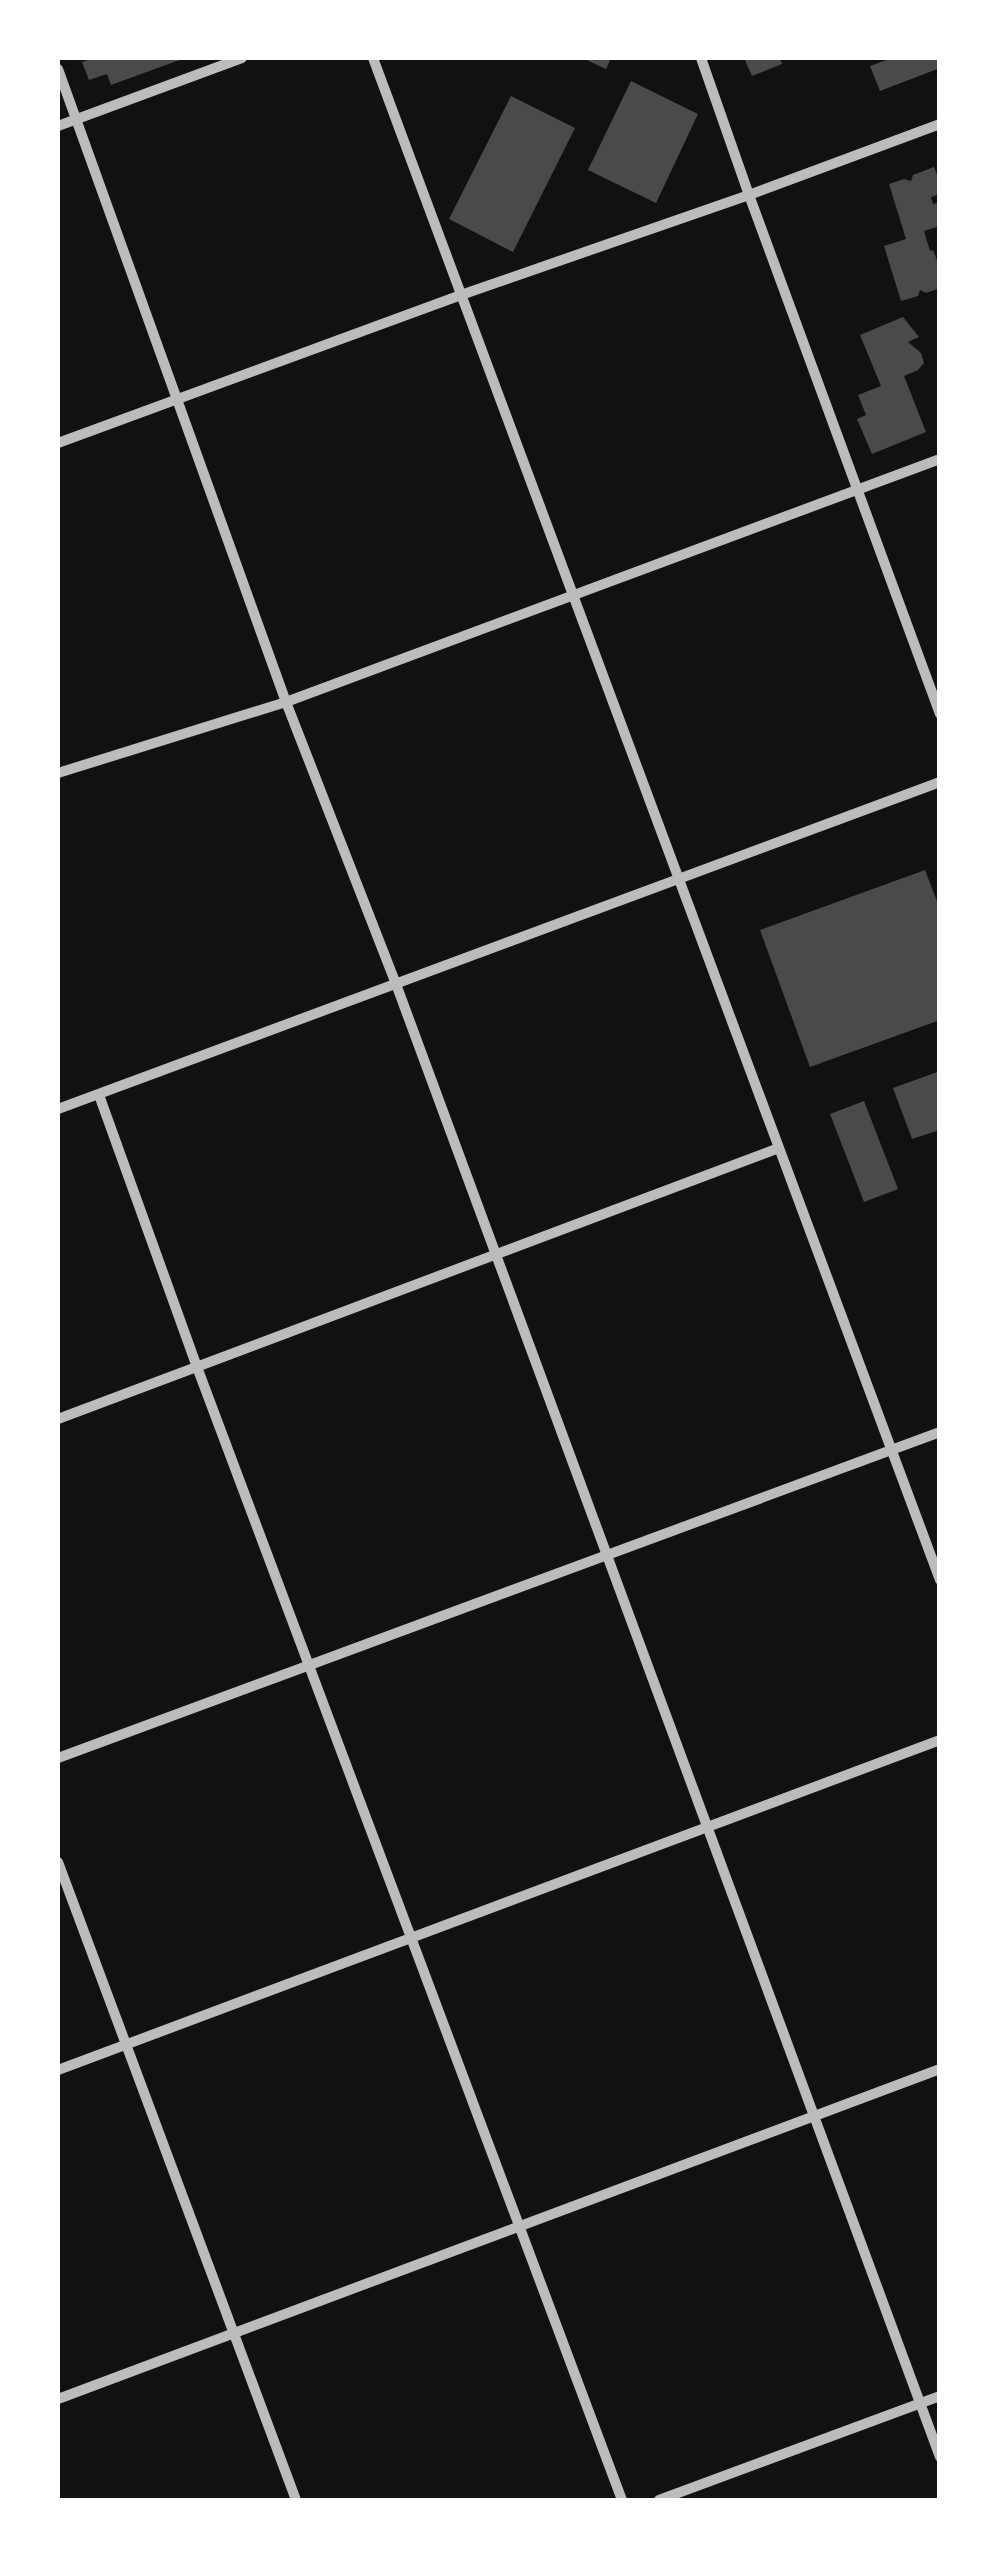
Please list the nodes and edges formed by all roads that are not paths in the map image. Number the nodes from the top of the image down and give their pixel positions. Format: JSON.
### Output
{"nodes":[{"id":1,"x":242,"y":58,"type":"edge"},
{"id":2,"x":372,"y":58,"type":"edge"},
{"id":3,"x":701,"y":58,"type":"edge"},
{"id":4,"x":58,"y":69,"type":"edge"},
{"id":5,"x":76,"y":119,"type":"junction"},
{"id":6,"x":940,"y":124,"type":"edge"},
{"id":7,"x":58,"y":126,"type":"edge"},
{"id":8,"x":748,"y":195,"type":"junction"},
{"id":9,"x":461,"y":294,"type":"junction"},
{"id":10,"x":177,"y":400,"type":"junction"},
{"id":11,"x":58,"y":444,"type":"edge"},
{"id":12,"x":940,"y":459,"type":"edge"},
{"id":13,"x":856,"y":490,"type":"junction"},
{"id":14,"x":573,"y":595,"type":"junction"},
{"id":15,"x":286,"y":702,"type":"junction"},
{"id":16,"x":940,"y":714,"type":"edge"},
{"id":17,"x":58,"y":773,"type":"edge"},
{"id":18,"x":940,"y":782,"type":"edge"},
{"id":19,"x":678,"y":879,"type":"junction"},
{"id":20,"x":396,"y":984,"type":"junction"},
{"id":21,"x":99,"y":1095,"type":"junction"},
{"id":22,"x":58,"y":1109,"type":"edge"},
{"id":23,"x":779,"y":1148,"type":"junction"},
{"id":24,"x":496,"y":1255,"type":"junction"},
{"id":25,"x":197,"y":1367,"type":"junction"},
{"id":26,"x":58,"y":1419,"type":"edge"},
{"id":27,"x":940,"y":1432,"type":"edge"},
{"id":28,"x":891,"y":1450,"type":"junction"},
{"id":29,"x":606,"y":1555,"type":"junction"},
{"id":30,"x":940,"y":1580,"type":"edge"},
{"id":31,"x":309,"y":1666,"type":"junction"},
{"id":32,"x":940,"y":1740,"type":"edge"},
{"id":33,"x":58,"y":1758,"type":"edge"},
{"id":34,"x":707,"y":1827,"type":"junction"},
{"id":35,"x":58,"y":1862,"type":"edge"},
{"id":36,"x":411,"y":1938,"type":"junction"},
{"id":37,"x":126,"y":2044,"type":"junction"},
{"id":38,"x":940,"y":2069,"type":"edge"},
{"id":39,"x":58,"y":2070,"type":"edge"},
{"id":40,"x":814,"y":2116,"type":"junction"},
{"id":41,"x":519,"y":2225,"type":"junction"},
{"id":42,"x":233,"y":2332,"type":"junction"},
{"id":43,"x":940,"y":2396,"type":"edge"},
{"id":44,"x":58,"y":2399,"type":"edge"},
{"id":45,"x":920,"y":2404,"type":"junction"},
{"id":46,"x":940,"y":2457,"type":"edge"},
{"id":47,"x":296,"y":2500,"type":"edge"},
{"id":48,"x":622,"y":2500,"type":"edge"},
{"id":49,"x":660,"y":2500,"type":"edge"}],
"edges":[{"from":1,"to":5,"type":"street"},
{"from":2,"to":9,"type":"street"},
{"from":3,"to":8,"type":"street"},
{"from":4,"to":5,"type":"street"},
{"from":5,"to":7,"type":"street"},
{"from":5,"to":10,"type":"street"},
{"from":6,"to":8,"type":"street"},
{"from":8,"to":9,"type":"street"},
{"from":8,"to":13,"type":"street"},
{"from":9,"to":10,"type":"street"},
{"from":9,"to":14,"type":"street"},
{"from":10,"to":11,"type":"street"},
{"from":10,"to":15,"type":"street"},
{"from":12,"to":13,"type":"street"},
{"from":13,"to":14,"type":"street"},
{"from":13,"to":16,"type":"street"},
{"from":14,"to":15,"type":"street"},
{"from":14,"to":19,"type":"street"},
{"from":15,"to":17,"type":"street"},
{"from":15,"to":20,"type":"street"},
{"from":18,"to":19,"type":"street"},
{"from":19,"to":20,"type":"street"},
{"from":19,"to":23,"type":"street"},
{"from":20,"to":21,"type":"street"},
{"from":20,"to":24,"type":"street"},
{"from":21,"to":22,"type":"street"},
{"from":21,"to":25,"type":"street"},
{"from":23,"to":24,"type":"street"},
{"from":23,"to":28,"type":"street"},
{"from":24,"to":25,"type":"street"},
{"from":24,"to":29,"type":"street"},
{"from":25,"to":26,"type":"street"},
{"from":25,"to":31,"type":"street"},
{"from":27,"to":28,"type":"street"},
{"from":28,"to":29,"type":"street"},
{"from":28,"to":30,"type":"street"},
{"from":29,"to":31,"type":"street"},
{"from":29,"to":34,"type":"street"},
{"from":31,"to":33,"type":"street"},
{"from":31,"to":36,"type":"street"},
{"from":32,"to":34,"type":"street"},
{"from":34,"to":36,"type":"street"},
{"from":34,"to":40,"type":"street"},
{"from":35,"to":37,"type":"street"},
{"from":36,"to":37,"type":"street"},
{"from":36,"to":41,"type":"street"},
{"from":37,"to":39,"type":"street"},
{"from":37,"to":42,"type":"street"},
{"from":38,"to":40,"type":"street"},
{"from":40,"to":41,"type":"street"},
{"from":40,"to":45,"type":"street"},
{"from":41,"to":42,"type":"street"},
{"from":41,"to":48,"type":"street"},
{"from":42,"to":44,"type":"street"},
{"from":42,"to":47,"type":"street"},
{"from":43,"to":45,"type":"street"},
{"from":45,"to":46,"type":"street"},
{"from":45,"to":49,"type":"street"}]}
